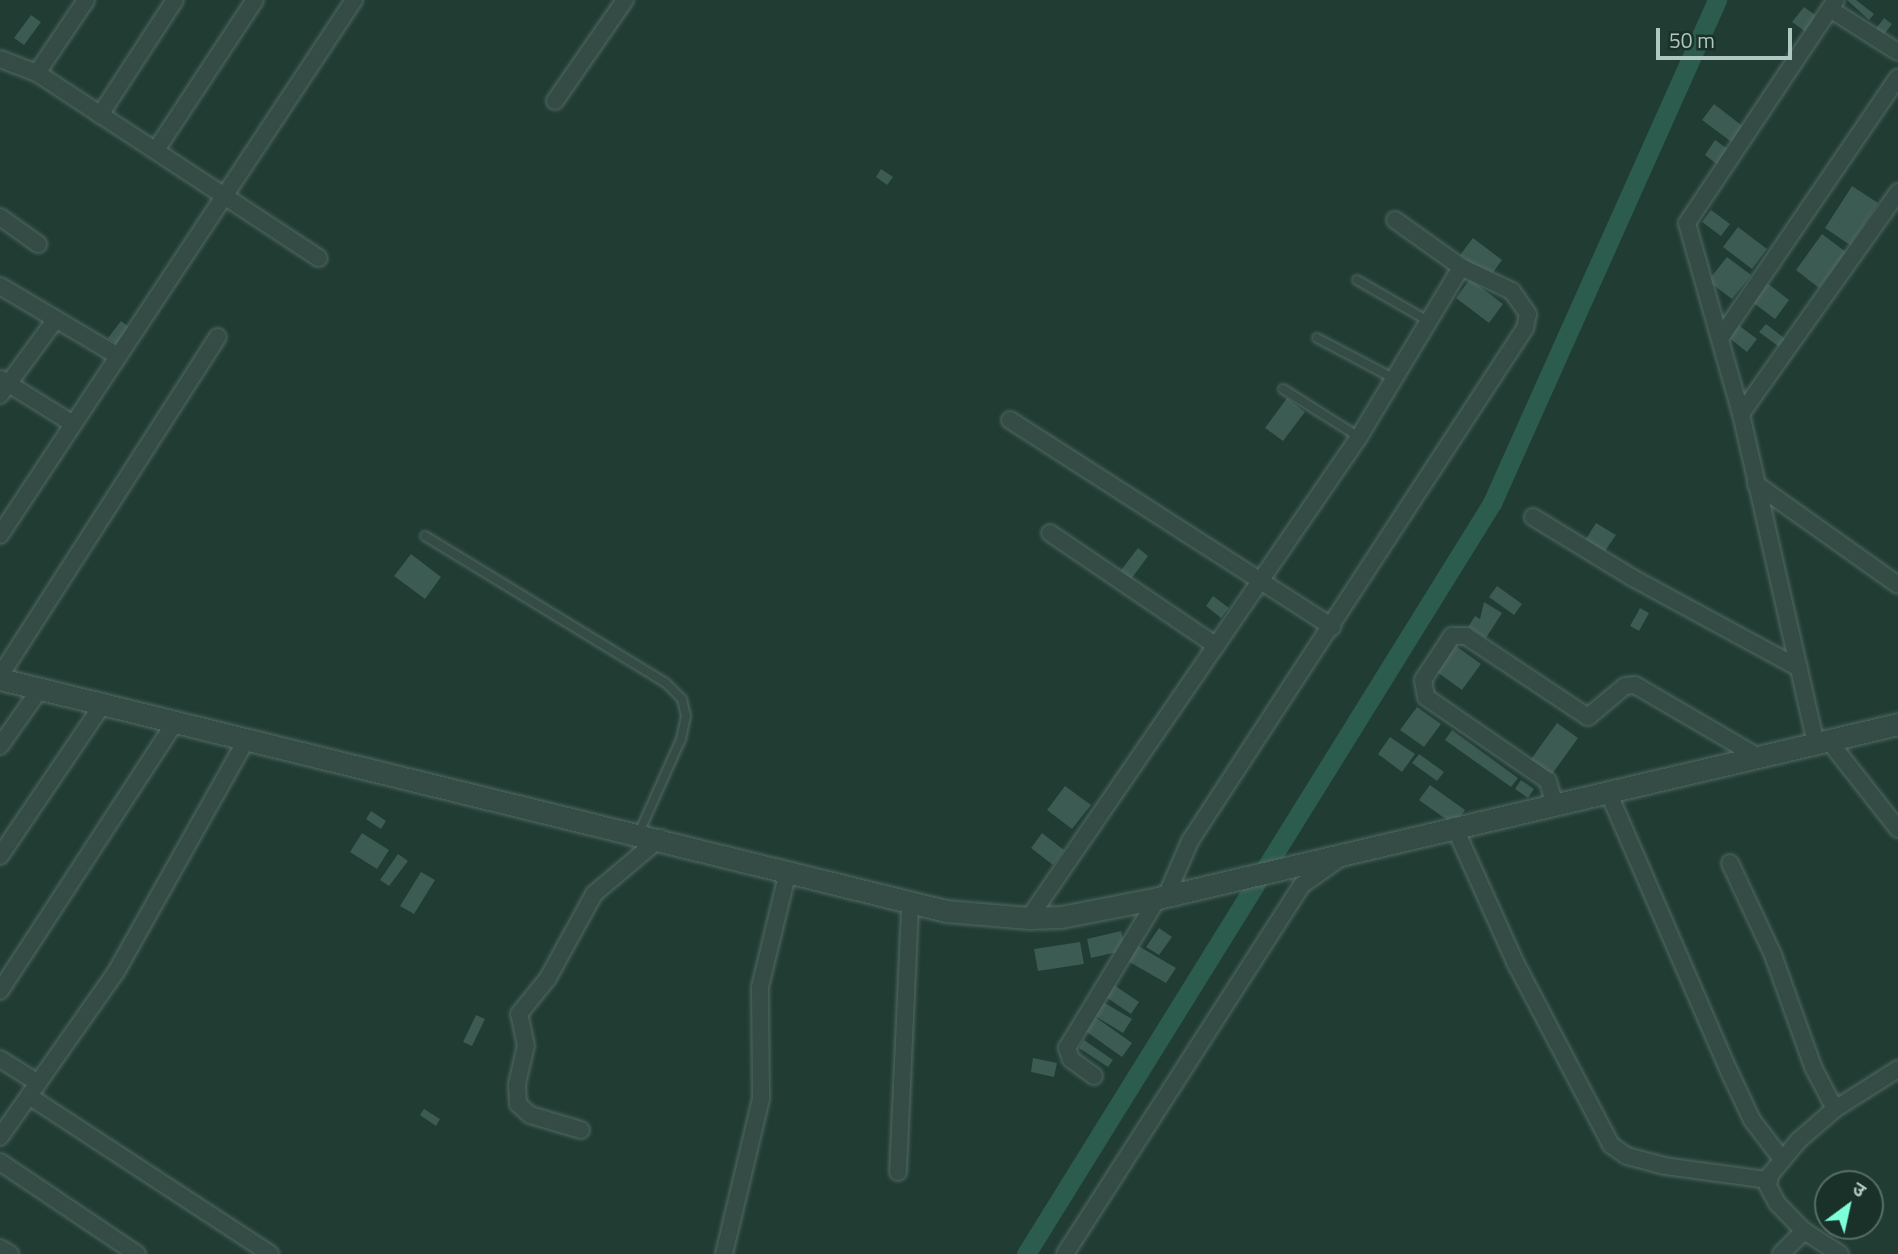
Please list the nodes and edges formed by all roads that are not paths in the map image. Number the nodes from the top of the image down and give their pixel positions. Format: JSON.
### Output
{"nodes":[{"id":1,"x":86,"y":0,"type":"edge"},
{"id":2,"x":175,"y":0,"type":"edge"},
{"id":3,"x":255,"y":0,"type":"edge"},
{"id":4,"x":354,"y":0,"type":"edge"},
{"id":5,"x":625,"y":0,"type":"edge"},
{"id":6,"x":1833,"y":4,"type":"edge"},
{"id":7,"x":1898,"y":52,"type":"edge"},
{"id":8,"x":0,"y":59,"type":"edge"},
{"id":9,"x":37,"y":73,"type":"junction"},
{"id":10,"x":1898,"y":78,"type":"edge"},
{"id":11,"x":555,"y":101,"type":"dead end"},
{"id":12,"x":100,"y":115,"type":"junction"},
{"id":13,"x":156,"y":150,"type":"junction"},
{"id":14,"x":1898,"y":192,"type":"edge"},
{"id":15,"x":224,"y":194,"type":"junction"},
{"id":16,"x":0,"y":217,"type":"edge"},
{"id":17,"x":1395,"y":220,"type":"dead end"},
{"id":18,"x":38,"y":244,"type":"dead end"},
{"id":19,"x":319,"y":258,"type":"dead end"},
{"id":20,"x":1461,"y":267,"type":"junction"},
{"id":21,"x":1357,"y":280,"type":"dead end"},
{"id":22,"x":0,"y":286,"type":"edge"},
{"id":23,"x":55,"y":319,"type":"junction"},
{"id":24,"x":1430,"y":322,"type":"junction"},
{"id":25,"x":218,"y":337,"type":"dead end"},
{"id":26,"x":1721,"y":337,"type":"junction"},
{"id":27,"x":1317,"y":338,"type":"dead end"},
{"id":28,"x":118,"y":356,"type":"junction"},
{"id":29,"x":1393,"y":378,"type":"junction"},
{"id":30,"x":3,"y":386,"type":"edge"},
{"id":31,"x":1283,"y":388,"type":"dead end"},
{"id":32,"x":1741,"y":414,"type":"junction"},
{"id":33,"x":1010,"y":420,"type":"dead end"},
{"id":34,"x":73,"y":425,"type":"junction"},
{"id":35,"x":1359,"y":437,"type":"junction"},
{"id":36,"x":1756,"y":484,"type":"junction"},
{"id":37,"x":1534,"y":517,"type":"dead end"},
{"id":38,"x":1049,"y":533,"type":"dead end"},
{"id":39,"x":0,"y":535,"type":"edge"},
{"id":40,"x":425,"y":536,"type":"dead end"},
{"id":41,"x":1260,"y":584,"type":"junction"},
{"id":42,"x":1898,"y":585,"type":"edge"},
{"id":43,"x":1332,"y":627,"type":"junction"},
{"id":44,"x":1216,"y":646,"type":"junction"},
{"id":45,"x":1799,"y":668,"type":"junction"},
{"id":46,"x":0,"y":677,"type":"edge"},
{"id":47,"x":40,"y":689,"type":"junction"},
{"id":48,"x":103,"y":704,"type":"junction"},
{"id":49,"x":175,"y":723,"type":"junction"},
{"id":50,"x":1898,"y":724,"type":"edge"},
{"id":51,"x":246,"y":740,"type":"junction"},
{"id":52,"x":1823,"y":743,"type":"junction"},
{"id":53,"x":0,"y":746,"type":"edge"},
{"id":54,"x":1760,"y":758,"type":"junction"},
{"id":55,"x":1609,"y":793,"type":"junction"},
{"id":56,"x":1555,"y":802,"type":"junction"},
{"id":57,"x":1454,"y":826,"type":"junction"},
{"id":58,"x":1898,"y":829,"type":"edge"},
{"id":59,"x":649,"y":836,"type":"junction"},
{"id":60,"x":1350,"y":852,"type":"junction"},
{"id":61,"x":0,"y":856,"type":"edge"},
{"id":62,"x":1730,"y":863,"type":"dead end"},
{"id":63,"x":788,"y":871,"type":"junction"},
{"id":64,"x":1162,"y":896,"type":"junction"},
{"id":65,"x":910,"y":903,"type":"junction"},
{"id":66,"x":1028,"y":918,"type":"junction"},
{"id":67,"x":0,"y":991,"type":"edge"},
{"id":68,"x":0,"y":1059,"type":"edge"},
{"id":69,"x":1898,"y":1069,"type":"edge"},
{"id":70,"x":1094,"y":1076,"type":"dead end"},
{"id":71,"x":34,"y":1089,"type":"junction"},
{"id":72,"x":1835,"y":1109,"type":"junction"},
{"id":73,"x":581,"y":1130,"type":"dead end"},
{"id":74,"x":0,"y":1137,"type":"edge"},
{"id":75,"x":1781,"y":1158,"type":"junction"},
{"id":76,"x":0,"y":1162,"type":"edge"},
{"id":77,"x":898,"y":1172,"type":"dead end"},
{"id":78,"x":1768,"y":1181,"type":"junction"},
{"id":79,"x":1804,"y":1231,"type":"junction"},
{"id":80,"x":0,"y":1248,"type":"edge"},
{"id":81,"x":10,"y":1254,"type":"edge"},
{"id":82,"x":137,"y":1254,"type":"edge"},
{"id":83,"x":270,"y":1254,"type":"edge"},
{"id":84,"x":724,"y":1254,"type":"edge"},
{"id":85,"x":1065,"y":1254,"type":"edge"},
{"id":86,"x":1781,"y":1254,"type":"edge"},
{"id":87,"x":1840,"y":1254,"type":"edge"}],
"edges":[{"from":1,"to":9,"type":"street"},
{"from":2,"to":12,"type":"street"},
{"from":3,"to":13,"type":"street"},
{"from":4,"to":15,"type":"street"},
{"from":5,"to":11,"type":"street"},
{"from":6,"to":7,"type":"street"},
{"from":6,"to":26,"type":"street"},
{"from":8,"to":9,"type":"street"},
{"from":9,"to":12,"type":"street"},
{"from":10,"to":26,"type":"street"},
{"from":12,"to":13,"type":"street"},
{"from":13,"to":15,"type":"street"},
{"from":14,"to":32,"type":"street"},
{"from":15,"to":19,"type":"street"},
{"from":15,"to":28,"type":"street"},
{"from":16,"to":18,"type":"street"},
{"from":17,"to":20,"type":"street"},
{"from":20,"to":24,"type":"street"},
{"from":20,"to":43,"type":"street"},
{"from":21,"to":24,"type":"lane"},
{"from":22,"to":23,"type":"street"},
{"from":23,"to":28,"type":"street"},
{"from":23,"to":30,"type":"street"},
{"from":24,"to":29,"type":"street"},
{"from":25,"to":46,"type":"street"},
{"from":26,"to":32,"type":"street"},
{"from":27,"to":29,"type":"lane"},
{"from":28,"to":34,"type":"street"},
{"from":29,"to":35,"type":"street"},
{"from":30,"to":34,"type":"street"},
{"from":31,"to":35,"type":"lane"},
{"from":32,"to":36,"type":"street"},
{"from":33,"to":41,"type":"street"},
{"from":34,"to":39,"type":"street"},
{"from":35,"to":41,"type":"street"},
{"from":36,"to":42,"type":"street"},
{"from":36,"to":45,"type":"street"},
{"from":37,"to":45,"type":"street"},
{"from":38,"to":44,"type":"street"},
{"from":40,"to":59,"type":"lane"},
{"from":41,"to":43,"type":"street"},
{"from":41,"to":44,"type":"street"},
{"from":43,"to":64,"type":"street"},
{"from":44,"to":66,"type":"street"},
{"from":45,"to":52,"type":"street"},
{"from":46,"to":47,"type":"street"},
{"from":47,"to":48,"type":"street"},
{"from":47,"to":53,"type":"street"},
{"from":48,"to":49,"type":"street"},
{"from":48,"to":61,"type":"street"},
{"from":49,"to":51,"type":"street"},
{"from":49,"to":67,"type":"street"},
{"from":50,"to":52,"type":"street"},
{"from":51,"to":59,"type":"street"},
{"from":51,"to":71,"type":"street"},
{"from":52,"to":54,"type":"street"},
{"from":52,"to":58,"type":"street"},
{"from":54,"to":55,"type":"street"},
{"from":54,"to":56,"type":"street"},
{"from":55,"to":56,"type":"street"},
{"from":55,"to":75,"type":"street"},
{"from":56,"to":57,"type":"street"},
{"from":57,"to":60,"type":"street"},
{"from":57,"to":78,"type":"street"},
{"from":59,"to":63,"type":"street"},
{"from":59,"to":73,"type":"street"},
{"from":60,"to":64,"type":"street"},
{"from":60,"to":85,"type":"street"},
{"from":62,"to":72,"type":"street"},
{"from":63,"to":65,"type":"street"},
{"from":63,"to":84,"type":"street"},
{"from":64,"to":66,"type":"street"},
{"from":64,"to":70,"type":"street"},
{"from":65,"to":66,"type":"street"},
{"from":65,"to":77,"type":"street"},
{"from":68,"to":71,"type":"street"},
{"from":69,"to":72,"type":"street"},
{"from":71,"to":74,"type":"street"},
{"from":71,"to":83,"type":"street"},
{"from":72,"to":75,"type":"street"},
{"from":75,"to":78,"type":"street"},
{"from":76,"to":82,"type":"street"},
{"from":78,"to":79,"type":"street"},
{"from":79,"to":86,"type":"street"},
{"from":79,"to":87,"type":"street"},
{"from":80,"to":81,"type":"street"}]}
